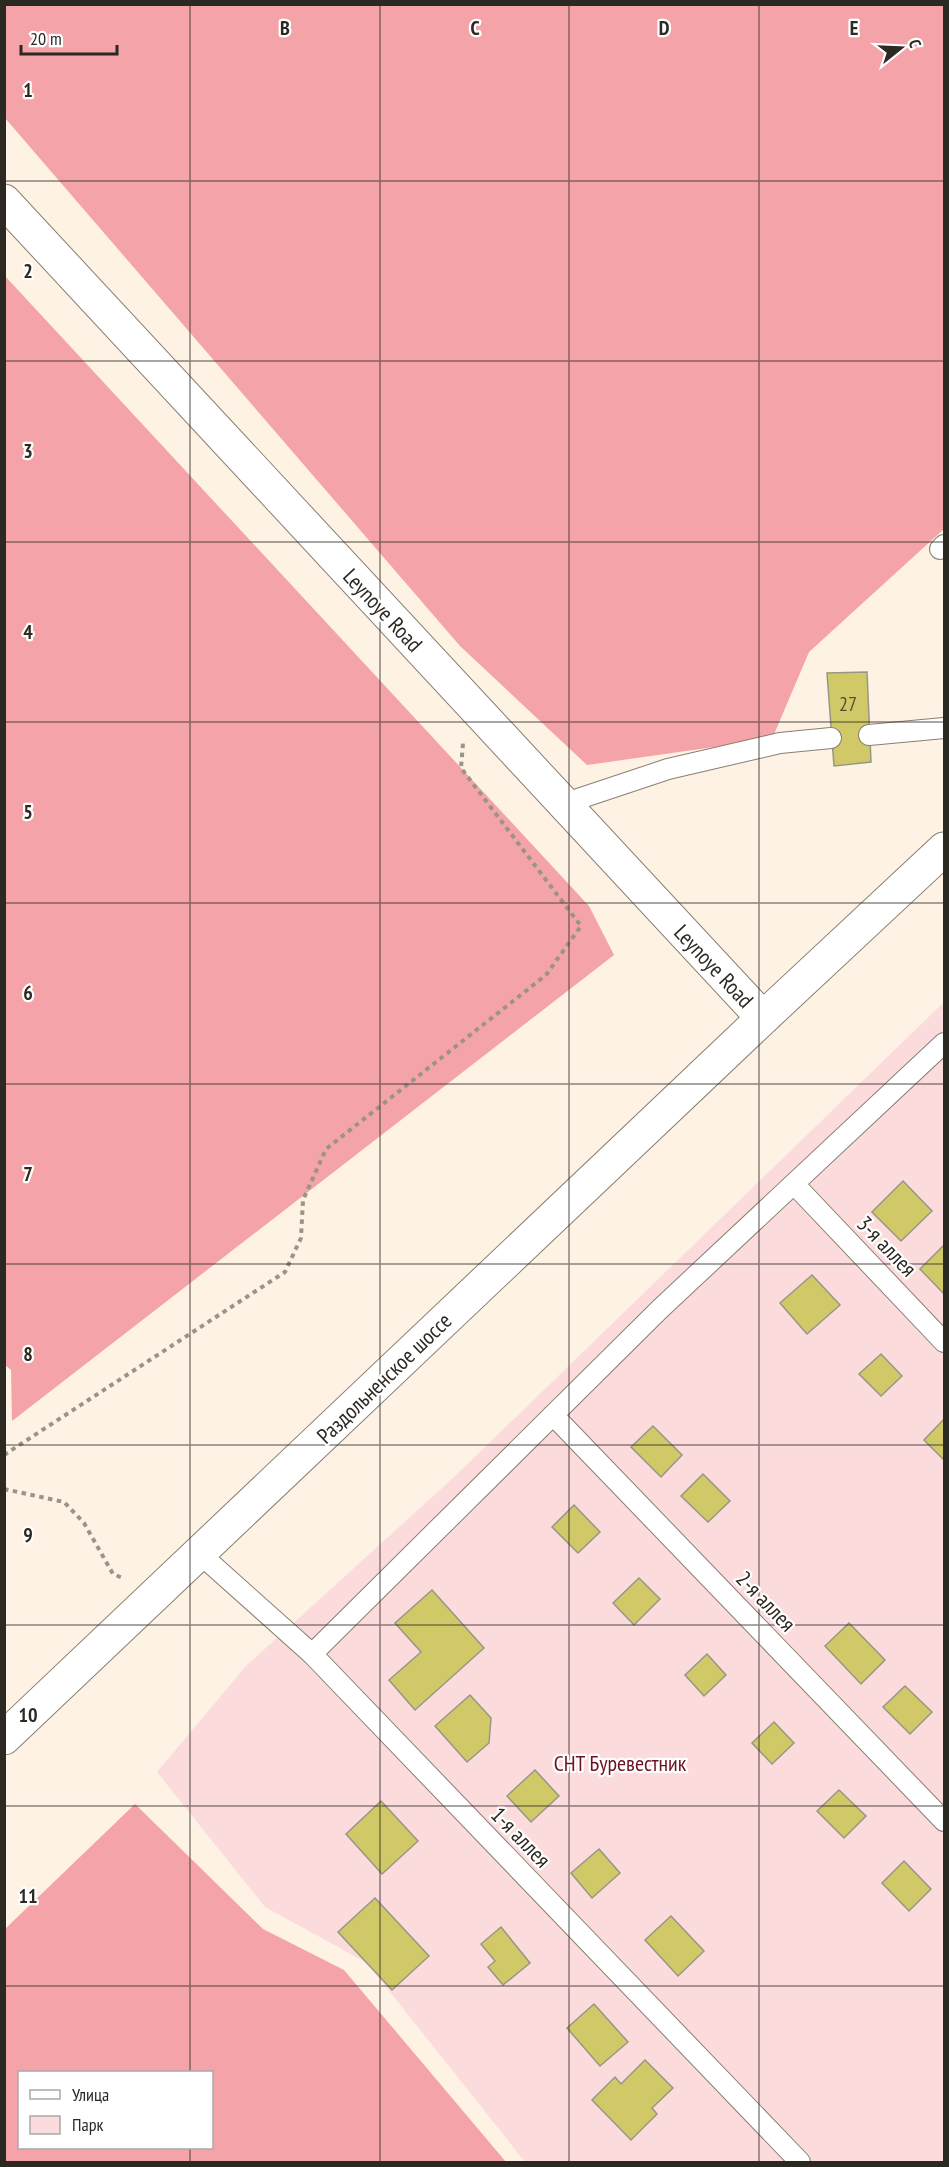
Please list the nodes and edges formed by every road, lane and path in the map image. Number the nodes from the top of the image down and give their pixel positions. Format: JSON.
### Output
{"nodes":[{"id":1,"x":4,"y":201,"type":"edge"},
{"id":2,"x":467,"y":700,"type":"junction"},
{"id":3,"x":945,"y":728,"type":"edge"},
{"id":4,"x":869,"y":735,"type":"dead end"},
{"id":5,"x":831,"y":738,"type":"dead end"},
{"id":6,"x":563,"y":804,"type":"junction"},
{"id":7,"x":945,"y":849,"type":"edge"},
{"id":8,"x":763,"y":1018,"type":"junction"},
{"id":9,"x":945,"y":1043,"type":"edge"},
{"id":10,"x":794,"y":1184,"type":"junction"},
{"id":11,"x":945,"y":1342,"type":"edge"},
{"id":12,"x":553,"y":1414,"type":"junction"},
{"id":13,"x":4,"y":1455,"type":"edge"},
{"id":14,"x":4,"y":1489,"type":"edge"},
{"id":15,"x":199,"y":1553,"type":"junction"},
{"id":16,"x":128,"y":1581,"type":"dead end"},
{"id":17,"x":312,"y":1654,"type":"junction"},
{"id":18,"x":4,"y":1738,"type":"edge"},
{"id":19,"x":945,"y":1821,"type":"edge"},
{"id":20,"x":800,"y":2163,"type":"edge"}],
"edges":[{"from":1,"to":2,"type":"main road","name":"Leynoye Road"},
{"from":2,"to":6,"type":"main road","name":"Leynoye Road"},
{"from":2,"to":13,"type":"path"},
{"from":3,"to":4,"type":"lane"},
{"from":5,"to":6,"type":"lane"},
{"from":6,"to":8,"type":"main road","name":"Leynoye Road"},
{"from":7,"to":8,"type":"main road","name":"Раздольненское шоссе"},
{"from":8,"to":15,"type":"main road","name":"Раздольненское шоссе"},
{"from":9,"to":10,"type":"lane"},
{"from":10,"to":11,"type":"lane","name":"3-я аллея"},
{"from":10,"to":12,"type":"lane"},
{"from":12,"to":17,"type":"lane"},
{"from":12,"to":19,"type":"lane","name":"2-я аллея"},
{"from":14,"to":16,"type":"path"},
{"from":15,"to":17,"type":"lane","name":"1-я аллея"},
{"from":15,"to":18,"type":"main road","name":"Раздольненское шоссе"},
{"from":17,"to":20,"type":"lane","name":"1-я аллея"}]}
